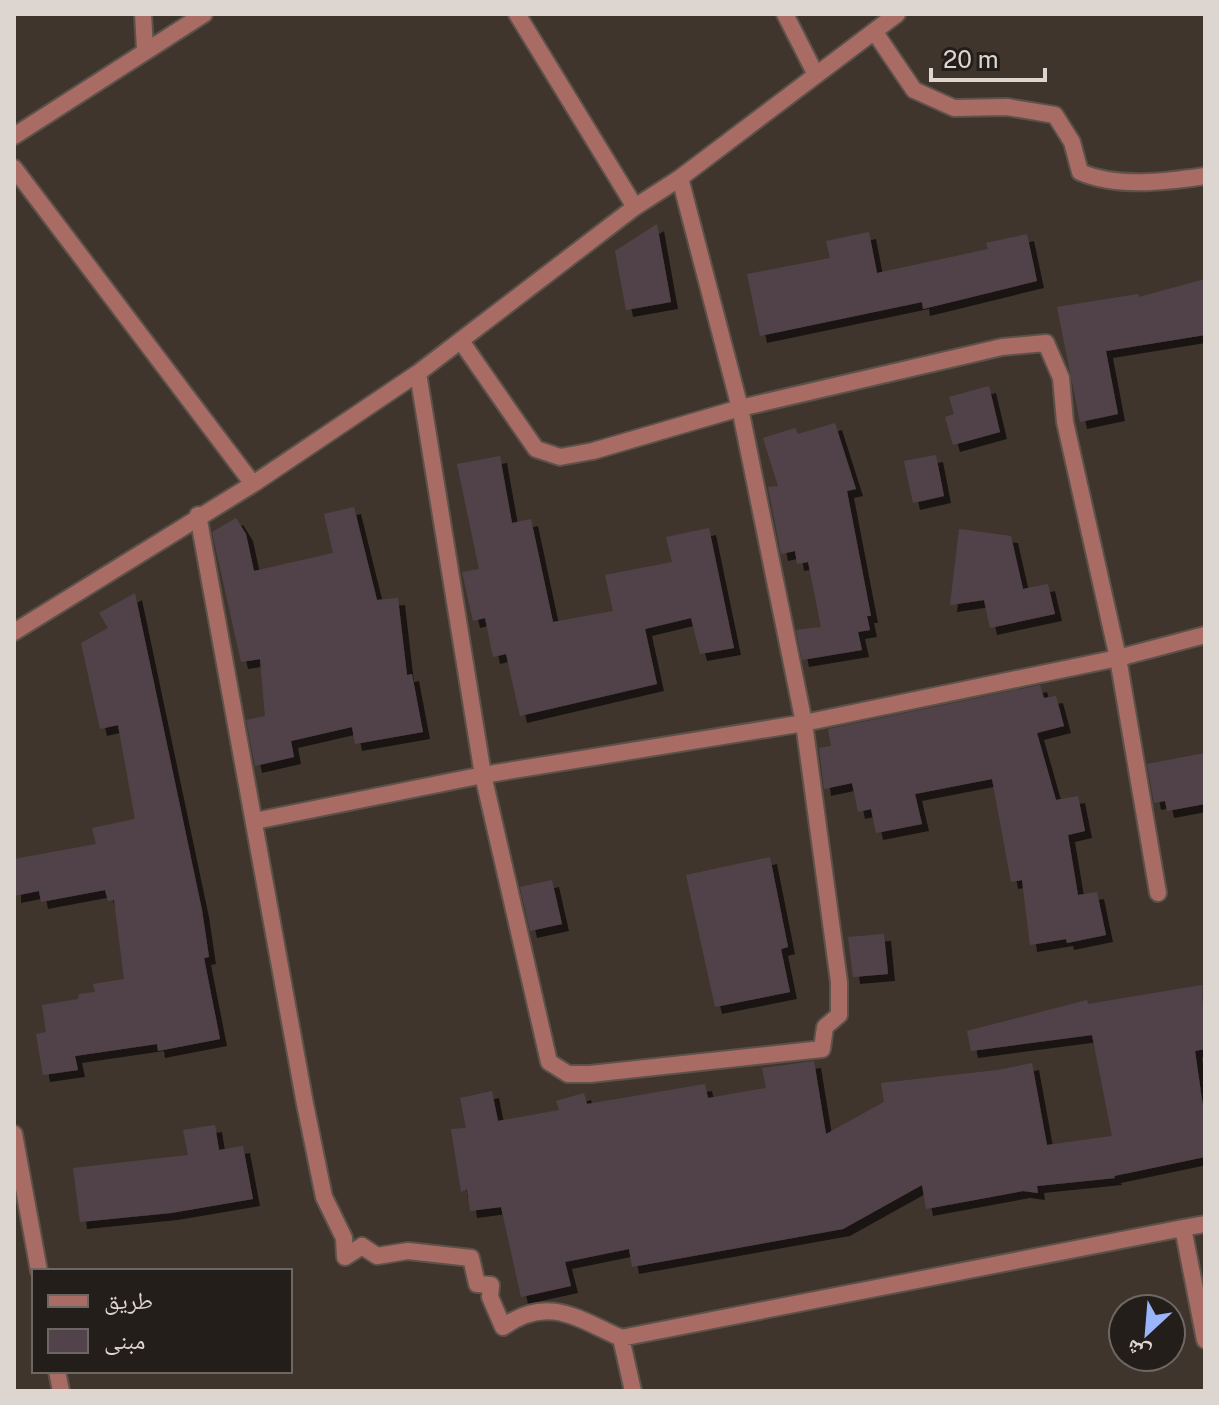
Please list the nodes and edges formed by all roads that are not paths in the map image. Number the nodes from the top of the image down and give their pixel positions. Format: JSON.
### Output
{"nodes":[{"id":1,"x":143,"y":14,"type":"edge"},
{"id":2,"x":204,"y":14,"type":"edge"},
{"id":3,"x":517,"y":14,"type":"edge"},
{"id":4,"x":785,"y":14,"type":"edge"},
{"id":5,"x":897,"y":14,"type":"edge"},
{"id":6,"x":874,"y":31,"type":"junction"},
{"id":7,"x":145,"y":49,"type":"junction"},
{"id":8,"x":816,"y":75,"type":"junction"},
{"id":9,"x":14,"y":136,"type":"edge"},
{"id":10,"x":14,"y":168,"type":"edge"},
{"id":11,"x":1205,"y":176,"type":"edge"},
{"id":12,"x":680,"y":178,"type":"junction"},
{"id":13,"x":635,"y":207,"type":"junction"},
{"id":14,"x":461,"y":341,"type":"junction"},
{"id":15,"x":418,"y":373,"type":"junction"},
{"id":16,"x":740,"y":408,"type":"junction"},
{"id":17,"x":253,"y":484,"type":"junction"},
{"id":18,"x":198,"y":515,"type":"junction"},
{"id":19,"x":14,"y":632,"type":"edge"},
{"id":20,"x":1205,"y":635,"type":"edge"},
{"id":21,"x":1118,"y":658,"type":"junction"},
{"id":22,"x":804,"y":723,"type":"junction"},
{"id":23,"x":483,"y":775,"type":"junction"},
{"id":24,"x":255,"y":821,"type":"junction"},
{"id":25,"x":1158,"y":893,"type":"dead end"},
{"id":26,"x":14,"y":1134,"type":"edge"},
{"id":27,"x":1205,"y":1224,"type":"edge"},
{"id":28,"x":1183,"y":1228,"type":"junction"},
{"id":29,"x":39,"y":1269,"type":"edge"},
{"id":30,"x":621,"y":1338,"type":"junction"},
{"id":31,"x":1205,"y":1340,"type":"edge"},
{"id":32,"x":633,"y":1391,"type":"edge"}],
"edges":[{"from":1,"to":7,"type":"street"},
{"from":2,"to":7,"type":"street"},
{"from":3,"to":13,"type":"street"},
{"from":4,"to":8,"type":"street"},
{"from":5,"to":6,"type":"street"},
{"from":6,"to":8,"type":"street"},
{"from":6,"to":11,"type":"street"},
{"from":7,"to":9,"type":"street"},
{"from":8,"to":12,"type":"street"},
{"from":10,"to":17,"type":"street"},
{"from":12,"to":13,"type":"street"},
{"from":12,"to":16,"type":"street"},
{"from":13,"to":14,"type":"street"},
{"from":14,"to":15,"type":"street"},
{"from":14,"to":16,"type":"street"},
{"from":15,"to":17,"type":"street"},
{"from":15,"to":23,"type":"street"},
{"from":16,"to":21,"type":"street"},
{"from":16,"to":22,"type":"street"},
{"from":17,"to":18,"type":"street"},
{"from":18,"to":19,"type":"street"},
{"from":18,"to":24,"type":"street"},
{"from":20,"to":21,"type":"street"},
{"from":21,"to":22,"type":"street"},
{"from":21,"to":25,"type":"street"},
{"from":22,"to":23,"type":"street"},
{"from":22,"to":23,"type":"street"},
{"from":23,"to":24,"type":"street"},
{"from":24,"to":30,"type":"street"},
{"from":26,"to":29,"type":"street"},
{"from":27,"to":28,"type":"street"},
{"from":28,"to":30,"type":"street"},
{"from":28,"to":31,"type":"street"},
{"from":30,"to":32,"type":"street"}]}
